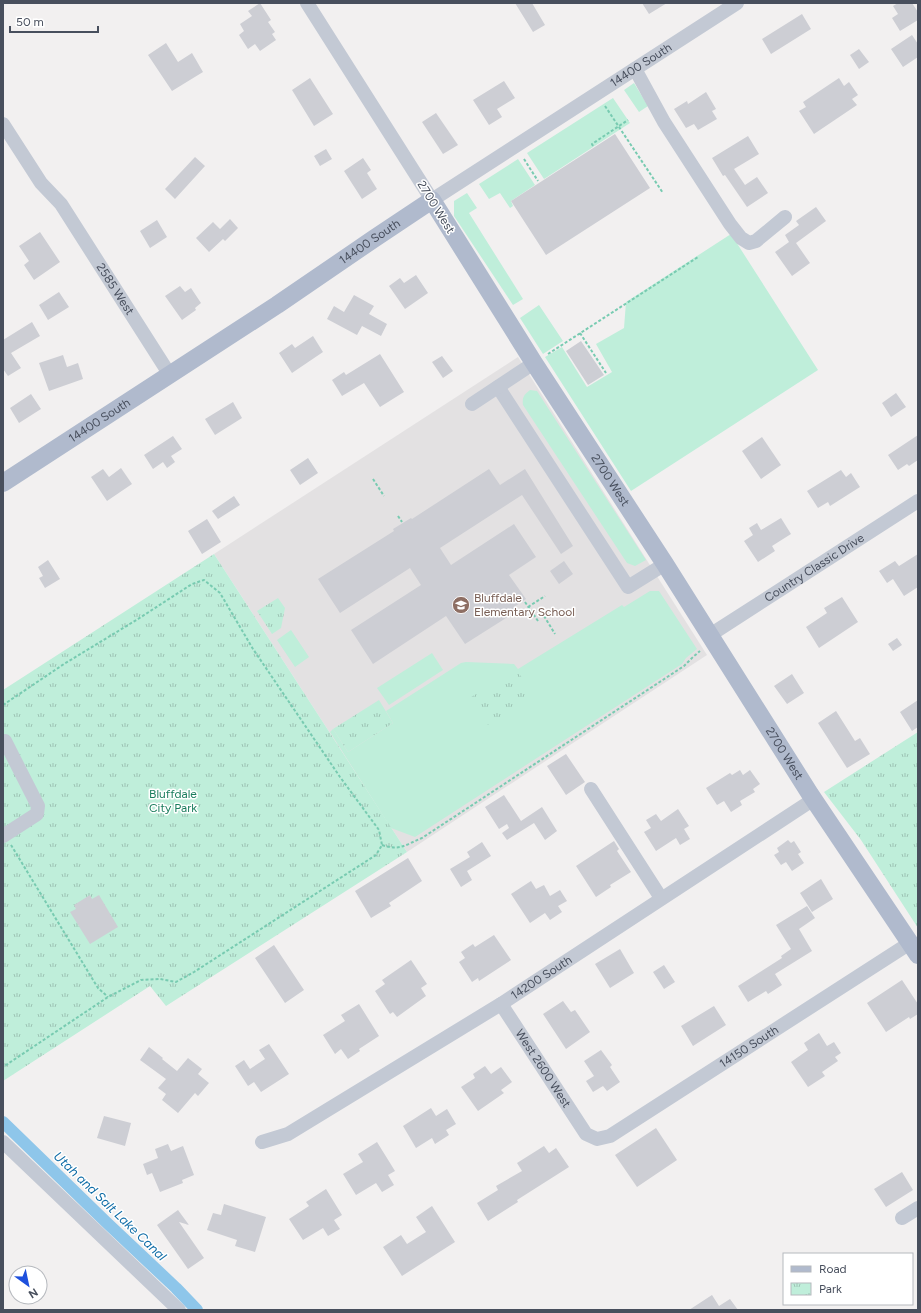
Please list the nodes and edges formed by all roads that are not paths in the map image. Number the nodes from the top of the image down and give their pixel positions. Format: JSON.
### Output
{"nodes":[{"id":1,"x":307,"y":3,"type":"edge"},
{"id":2,"x":737,"y":3,"type":"edge"},
{"id":3,"x":635,"y":69,"type":"junction"},
{"id":4,"x":3,"y":124,"type":"edge"},
{"id":5,"x":432,"y":200,"type":"junction"},
{"id":6,"x":785,"y":217,"type":"dead end"},
{"id":7,"x":541,"y":358,"type":"junction"},
{"id":8,"x":170,"y":375,"type":"junction"},
{"id":9,"x":498,"y":387,"type":"junction"},
{"id":10,"x":472,"y":404,"type":"dead end"},
{"id":11,"x":3,"y":483,"type":"edge"},
{"id":12,"x":918,"y":501,"type":"edge"},
{"id":13,"x":665,"y":564,"type":"junction"},
{"id":14,"x":710,"y":635,"type":"junction"},
{"id":15,"x":3,"y":740,"type":"edge"},
{"id":16,"x":591,"y":789,"type":"dead end"},
{"id":17,"x":814,"y":799,"type":"junction"},
{"id":18,"x":5,"y":835,"type":"edge"},
{"id":19,"x":661,"y":898,"type":"junction"},
{"id":20,"x":914,"y":949,"type":"edge"},
{"id":21,"x":501,"y":1004,"type":"junction"},
{"id":22,"x":586,"y":1134,"type":"joint"},
{"id":23,"x":3,"y":1142,"type":"edge"},
{"id":24,"x":262,"y":1142,"type":"dead end"},
{"id":25,"x":918,"y":1208,"type":"edge"},
{"id":26,"x":902,"y":1218,"type":"dead end"},
{"id":27,"x":179,"y":1310,"type":"edge"}],
"edges":[{"from":1,"to":5,"type":"street","name":"2700 West"},
{"from":2,"to":3,"type":"street","name":"14400 South"},
{"from":3,"to":5,"type":"street","name":"14400 South"},
{"from":3,"to":6,"type":"street"},
{"from":4,"to":8,"type":"street","name":"2585 West"},
{"from":5,"to":7,"type":"main road","name":"2700 West"},
{"from":5,"to":8,"type":"main road","name":"14400 South"},
{"from":7,"to":9,"type":"street"},
{"from":7,"to":13,"type":"main road","name":"2700 West"},
{"from":8,"to":11,"type":"main road","name":"14400 South"},
{"from":9,"to":10,"type":"street"},
{"from":9,"to":13,"type":"street"},
{"from":12,"to":14,"type":"street","name":"Country Classic Drive"},
{"from":13,"to":14,"type":"main road","name":"2700 West"},
{"from":14,"to":17,"type":"main road","name":"2700 West"},
{"from":15,"to":18,"type":"street"},
{"from":16,"to":19,"type":"street"},
{"from":17,"to":19,"type":"street","name":"14200 South"},
{"from":17,"to":20,"type":"main road","name":"2700 West"},
{"from":19,"to":21,"type":"street","name":"14200 South"},
{"from":20,"to":22,"type":"street","name":"14150 South"},
{"from":21,"to":22,"type":"street","name":"West 2600 West"},
{"from":21,"to":24,"type":"street","name":"14200 South"},
{"from":23,"to":27,"type":"street"},
{"from":25,"to":26,"type":"street"}]}
